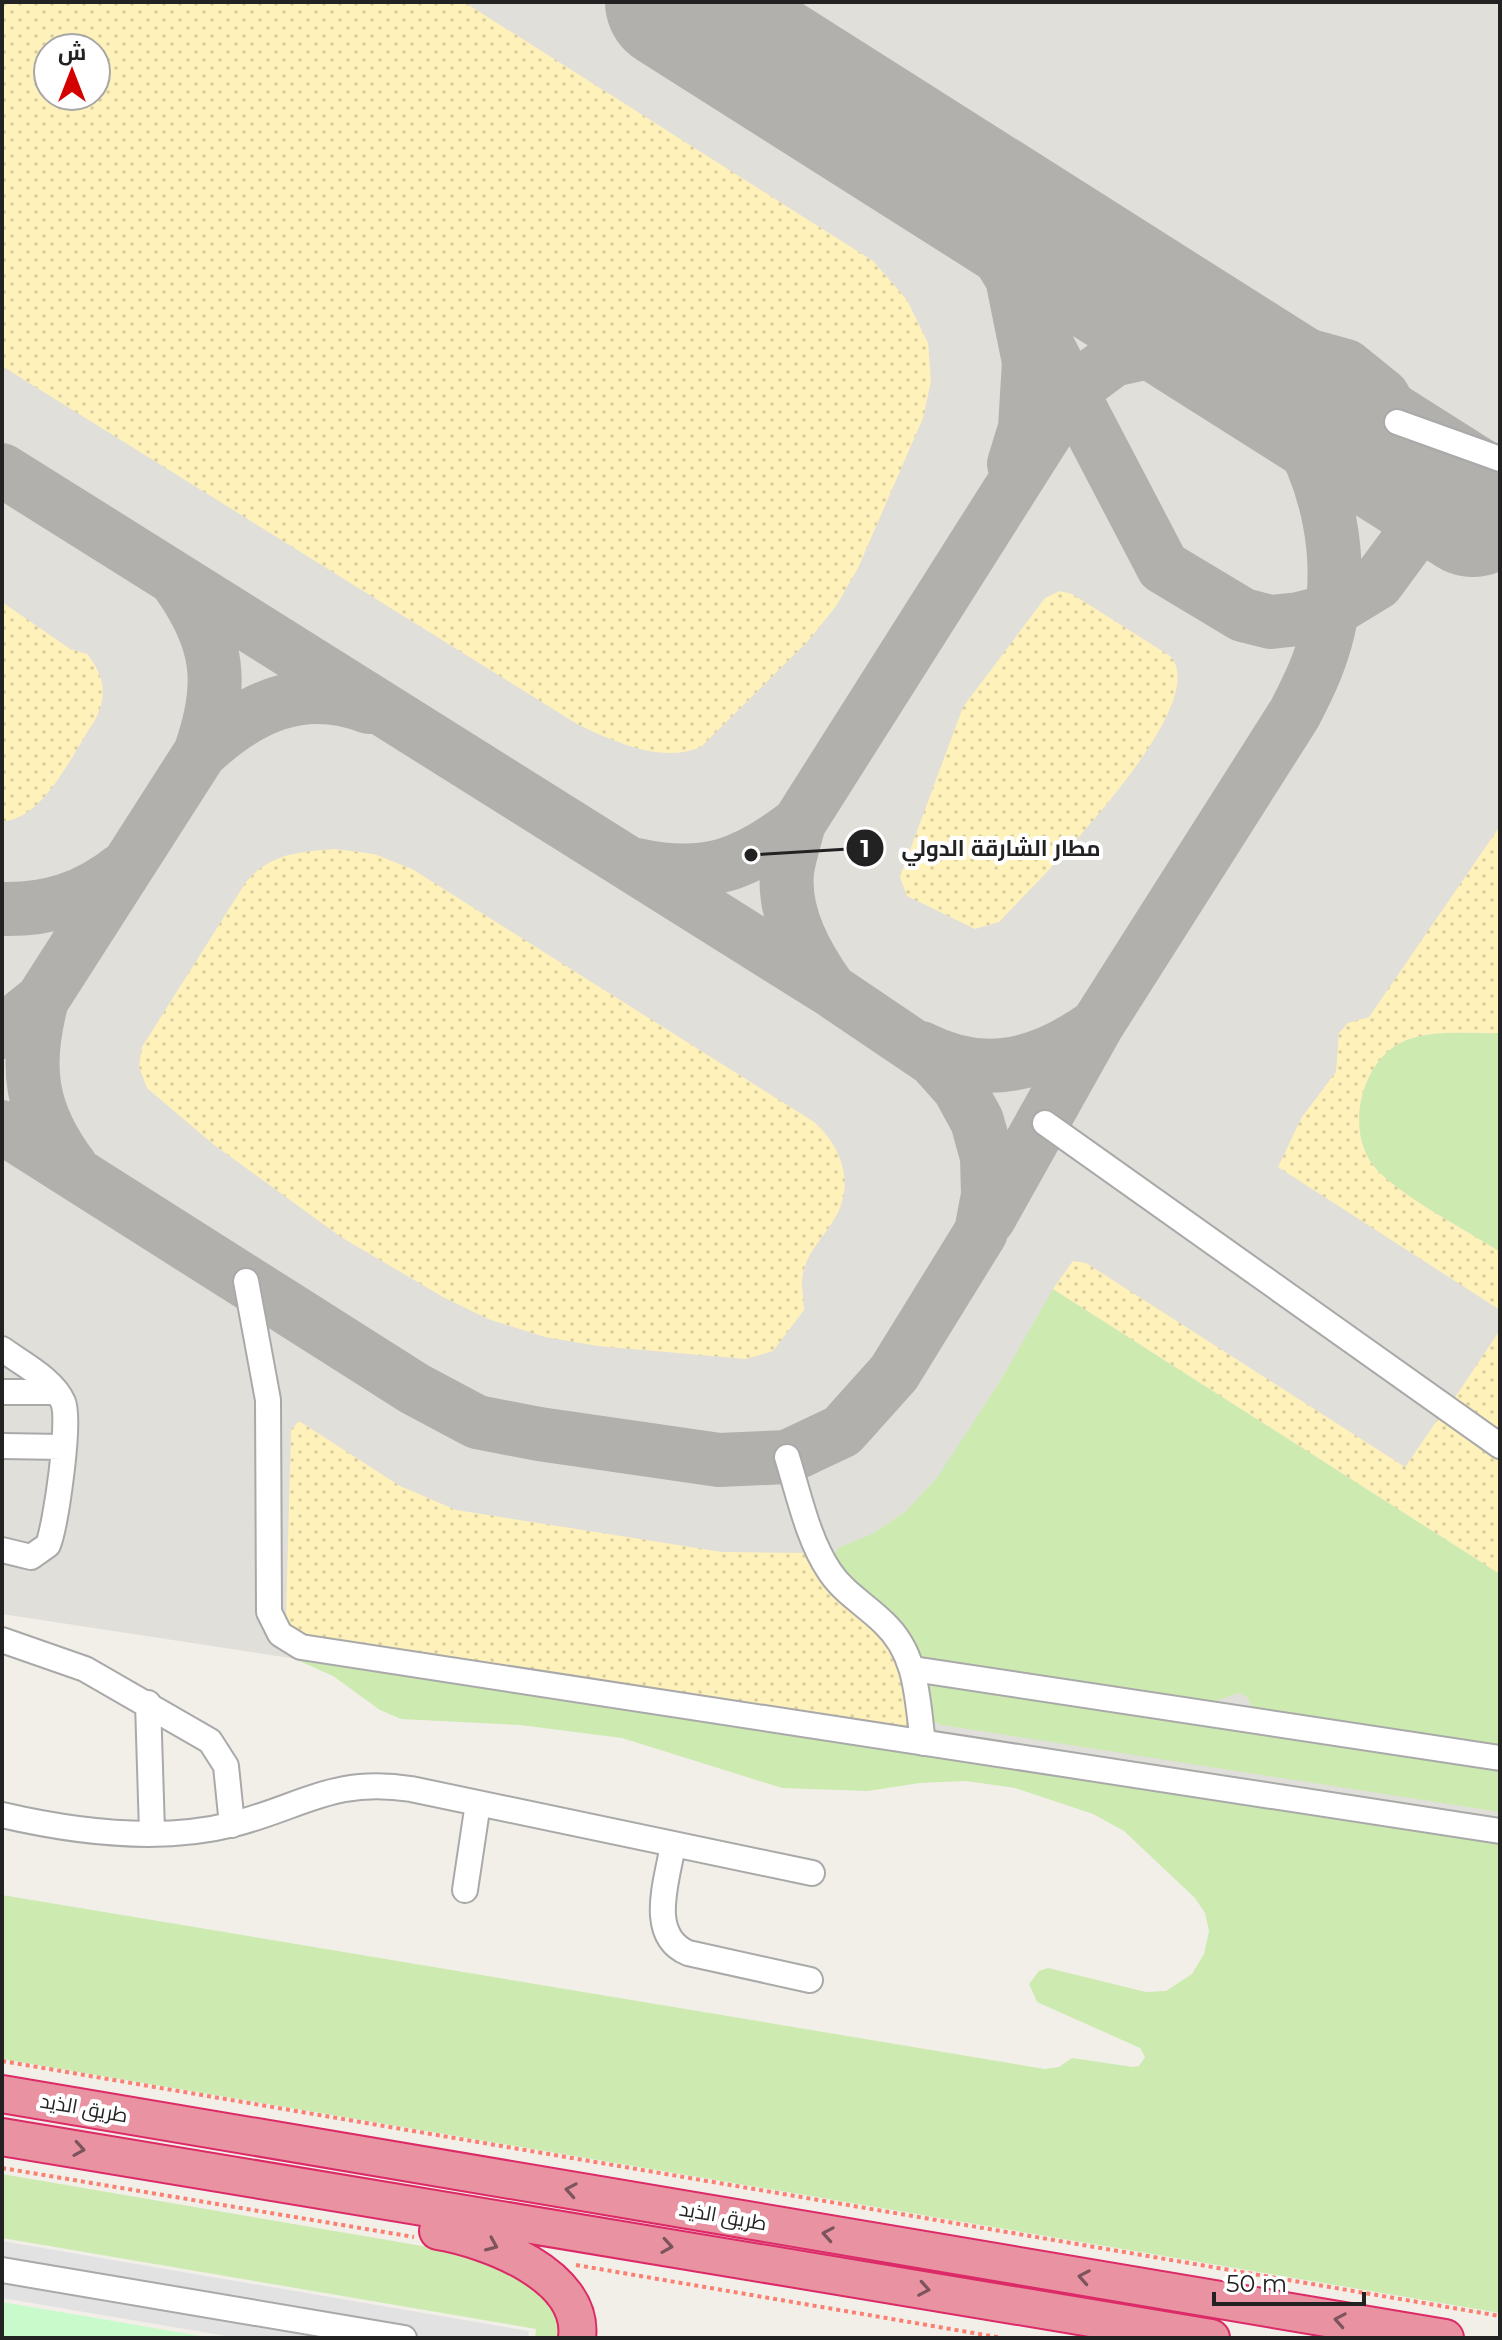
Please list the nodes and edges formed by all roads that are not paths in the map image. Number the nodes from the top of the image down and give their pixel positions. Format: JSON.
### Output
{"nodes":[{"id":1,"x":1397,"y":422,"type":"dead end"},
{"id":2,"x":1500,"y":459,"type":"edge"},
{"id":3,"x":1045,"y":1123,"type":"dead end"},
{"id":4,"x":246,"y":1281,"type":"dead end"},
{"id":5,"x":2,"y":1349,"type":"edge"},
{"id":6,"x":2,"y":1392,"type":"edge"},
{"id":7,"x":57,"y":1392,"type":"junction"},
{"id":8,"x":2,"y":1446,"type":"edge"},
{"id":9,"x":1500,"y":1446,"type":"edge"},
{"id":10,"x":63,"y":1447,"type":"junction"},
{"id":11,"x":787,"y":1457,"type":"dead end"},
{"id":12,"x":2,"y":1550,"type":"edge"},
{"id":13,"x":2,"y":1640,"type":"edge"},
{"id":14,"x":913,"y":1669,"type":"junction"},
{"id":15,"x":148,"y":1703,"type":"junction"},
{"id":16,"x":923,"y":1743,"type":"junction"},
{"id":17,"x":1500,"y":1758,"type":"edge"},
{"id":18,"x":478,"y":1803,"type":"junction"},
{"id":19,"x":2,"y":1815,"type":"edge"},
{"id":20,"x":232,"y":1825,"type":"junction"},
{"id":21,"x":1500,"y":1831,"type":"edge"},
{"id":22,"x":152,"y":1832,"type":"junction"},
{"id":23,"x":673,"y":1844,"type":"junction"},
{"id":24,"x":812,"y":1873,"type":"dead end"},
{"id":25,"x":465,"y":1890,"type":"dead end"},
{"id":26,"x":810,"y":1980,"type":"dead end"},
{"id":27,"x":2,"y":2094,"type":"edge"},
{"id":28,"x":2,"y":2137,"type":"edge"},
{"id":29,"x":177,"y":2166,"type":"junction"},
{"id":30,"x":2,"y":2270,"type":"edge"},
{"id":31,"x":404,"y":2338,"type":"edge"},
{"id":32,"x":577,"y":2338,"type":"edge"},
{"id":33,"x":1211,"y":2338,"type":"edge"},
{"id":34,"x":1445,"y":2338,"type":"edge"}],
"edges":[{"from":1,"to":2,"type":"lane"},
{"from":3,"to":9,"type":"lane"},
{"from":4,"to":16,"type":"lane"},
{"from":5,"to":7,"type":"lane"},
{"from":6,"to":7,"type":"lane"},
{"from":7,"to":10,"type":"lane"},
{"from":8,"to":10,"type":"lane"},
{"from":10,"to":12,"type":"lane"},
{"from":11,"to":14,"type":"lane"},
{"from":13,"to":15,"type":"lane"},
{"from":14,"to":16,"type":"lane"},
{"from":14,"to":17,"type":"lane"},
{"from":15,"to":20,"type":"lane"},
{"from":15,"to":22,"type":"lane"},
{"from":16,"to":21,"type":"lane"},
{"from":18,"to":20,"type":"lane"},
{"from":18,"to":23,"type":"lane"},
{"from":18,"to":25,"type":"lane"},
{"from":19,"to":22,"type":"lane"},
{"from":20,"to":22,"type":"lane"},
{"from":23,"to":24,"type":"lane"},
{"from":23,"to":26,"type":"lane"},
{"from":34,"to":27,"type":"highway","name":"طريق الذيد","one_way":true},
{"from":28,"to":29,"type":"highway","name":"طريق الذيد","one_way":true},
{"from":29,"to":32,"type":"highway","one_way":true},
{"from":29,"to":33,"type":"highway","name":"طريق الذيد","one_way":true},
{"from":30,"to":31,"type":"lane"}]}
